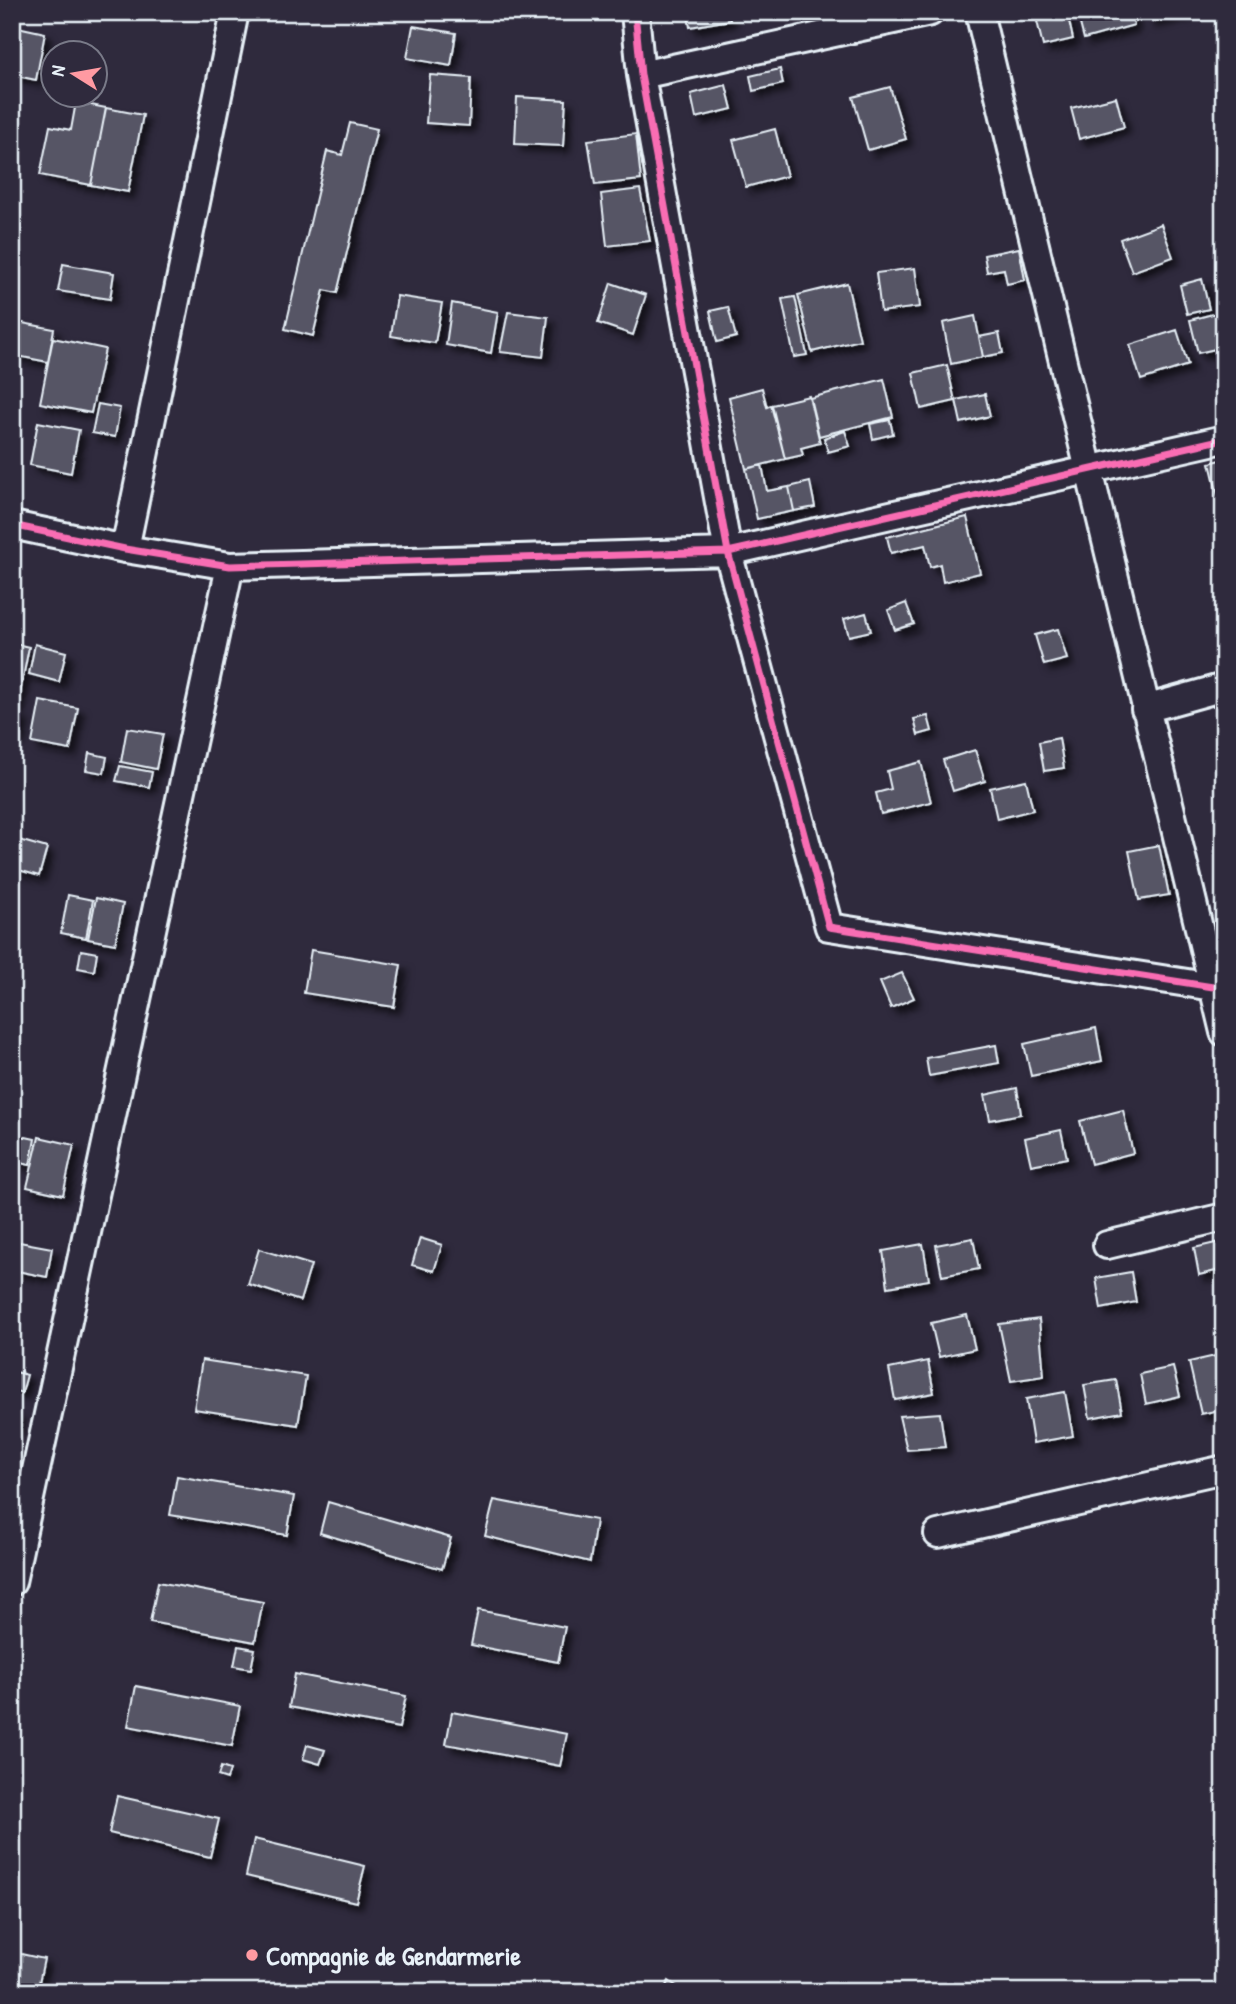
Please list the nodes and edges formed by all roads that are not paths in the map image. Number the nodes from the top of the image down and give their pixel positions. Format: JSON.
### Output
{"nodes":[{"id":1,"x":235,"y":12,"type":"edge"},
{"id":2,"x":635,"y":12,"type":"edge"},
{"id":3,"x":930,"y":12,"type":"edge"},
{"id":4,"x":979,"y":12,"type":"edge"},
{"id":5,"x":642,"y":75,"type":"junction"},
{"id":6,"x":1224,"y":439,"type":"edge"},
{"id":7,"x":1088,"y":471,"type":"junction"},
{"id":8,"x":12,"y":524,"type":"edge"},
{"id":9,"x":125,"y":549,"type":"junction"},
{"id":10,"x":727,"y":552,"type":"junction"},
{"id":11,"x":230,"y":566,"type":"junction"},
{"id":12,"x":1224,"y":687,"type":"edge"},
{"id":13,"x":1145,"y":709,"type":"junction"},
{"id":14,"x":1218,"y":985,"type":"edge"},
{"id":15,"x":1224,"y":1032,"type":"edge"},
{"id":16,"x":1224,"y":1217,"type":"edge"},
{"id":17,"x":1107,"y":1245,"type":"dead end"},
{"id":18,"x":1224,"y":1469,"type":"edge"},
{"id":19,"x":938,"y":1534,"type":"dead end"},
{"id":20,"x":12,"y":1582,"type":"edge"}],
"edges":[{"from":1,"to":9,"type":"street"},
{"from":2,"to":5,"type":"street"},
{"from":3,"to":5,"type":"street"},
{"from":4,"to":7,"type":"street"},
{"from":5,"to":10,"type":"street"},
{"from":6,"to":7,"type":"street"},
{"from":7,"to":10,"type":"street"},
{"from":7,"to":13,"type":"street"},
{"from":8,"to":9,"type":"street"},
{"from":9,"to":11,"type":"street"},
{"from":10,"to":11,"type":"street"},
{"from":10,"to":14,"type":"street"},
{"from":11,"to":20,"type":"street"},
{"from":12,"to":13,"type":"street"},
{"from":13,"to":14,"type":"street"},
{"from":14,"to":15,"type":"street"},
{"from":16,"to":17,"type":"street"},
{"from":18,"to":19,"type":"street"}]}
